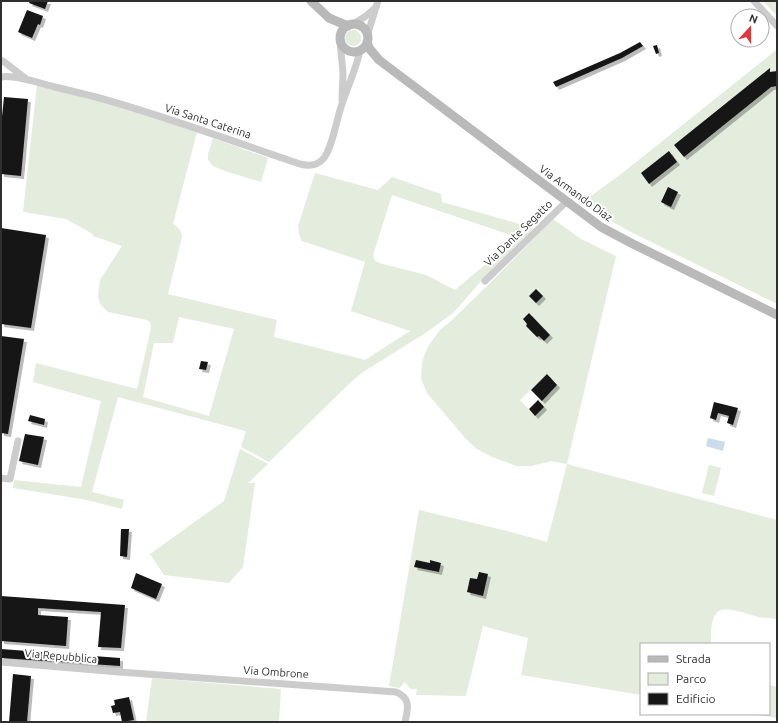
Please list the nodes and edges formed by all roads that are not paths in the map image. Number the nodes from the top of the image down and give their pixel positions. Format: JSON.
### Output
{"nodes":[{"id":1,"x":311,"y":1,"type":"edge"},
{"id":2,"x":754,"y":1,"type":"edge"},
{"id":3,"x":377,"y":4,"type":"edge"},
{"id":4,"x":330,"y":18,"type":"junction"},
{"id":5,"x":350,"y":25,"type":"junction"},
{"id":6,"x":777,"y":26,"type":"edge"},
{"id":7,"x":367,"y":39,"type":"junction"},
{"id":8,"x":340,"y":40,"type":"junction"},
{"id":9,"x":360,"y":51,"type":"junction"},
{"id":10,"x":2,"y":60,"type":"edge"},
{"id":11,"x":379,"y":60,"type":"junction"},
{"id":12,"x":1,"y":77,"type":"edge"},
{"id":13,"x":26,"y":79,"type":"junction"},
{"id":14,"x":342,"y":104,"type":"junction"},
{"id":15,"x":566,"y":202,"type":"junction"},
{"id":16,"x":485,"y":281,"type":"dead end"},
{"id":17,"x":777,"y":315,"type":"edge"},
{"id":18,"x":18,"y":441,"type":"dead end"},
{"id":19,"x":1,"y":478,"type":"edge"},
{"id":20,"x":1,"y":662,"type":"edge"},
{"id":21,"x":119,"y":672,"type":"joint"},
{"id":22,"x":405,"y":722,"type":"edge"}],
"edges":[{"from":1,"to":4,"type":"street","name":"Via Armando Diaz"},
{"from":2,"to":6,"type":"street"},
{"from":3,"to":5,"type":"street"},
{"from":3,"to":7,"type":"street"},
{"from":4,"to":5,"type":"street","name":"Via Armando Diaz"},
{"from":4,"to":8,"type":"street","name":"Via Armando Diaz"},
{"from":5,"to":7,"type":"street","name":"Via Armando Diaz"},
{"from":5,"to":8,"type":"street"},
{"from":7,"to":9,"type":"street"},
{"from":7,"to":11,"type":"street","name":"Via Armando Diaz"},
{"from":8,"to":9,"type":"street","name":"Via Armando Diaz"},
{"from":8,"to":14,"type":"street","name":"Via Santa Caterina"},
{"from":9,"to":11,"type":"street","name":"Via Armando Diaz"},
{"from":9,"to":14,"type":"street","name":"Via Santa Caterina"},
{"from":10,"to":12,"type":"street","name":"Via Santa Caterina"},
{"from":10,"to":13,"type":"street","name":"Via Santa Caterina"},
{"from":11,"to":15,"type":"street","name":"Via Armando Diaz"},
{"from":12,"to":13,"type":"street","name":"Via Santa Caterina"},
{"from":13,"to":14,"type":"street","name":"Via Santa Caterina"},
{"from":15,"to":16,"type":"street","name":"Via Dante Segatto"},
{"from":15,"to":17,"type":"street","name":"Via Armando Diaz"},
{"from":18,"to":19,"type":"street"},
{"from":20,"to":21,"type":"street","name":"Via Repubblica"},
{"from":21,"to":22,"type":"street","name":"Via Ombrone"}]}
